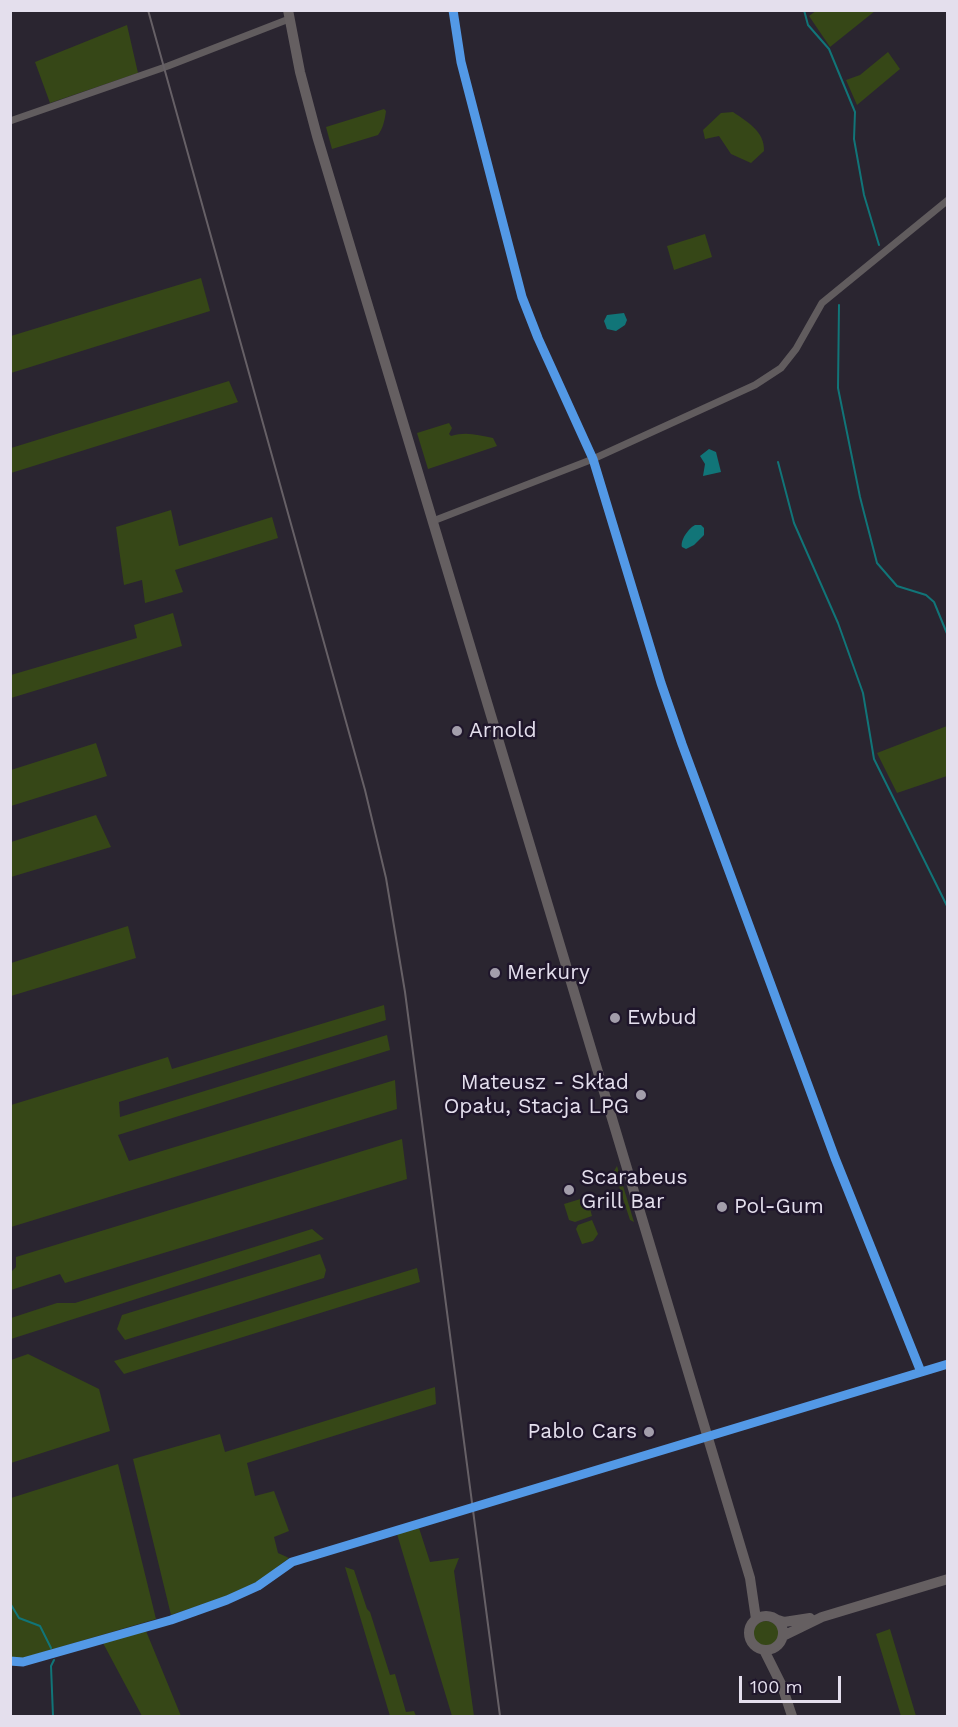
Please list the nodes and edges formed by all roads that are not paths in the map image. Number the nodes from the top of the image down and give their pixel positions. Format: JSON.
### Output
{"nodes":[{"id":1,"x":453,"y":10,"type":"edge"},
{"id":2,"x":289,"y":15,"type":"edge"},
{"id":3,"x":10,"y":121,"type":"edge"},
{"id":4,"x":948,"y":200,"type":"edge"},
{"id":5,"x":593,"y":459,"type":"junction"},
{"id":6,"x":433,"y":521,"type":"junction"},
{"id":7,"x":948,"y":1364,"type":"edge"},
{"id":8,"x":921,"y":1372,"type":"junction"},
{"id":9,"x":707,"y":1437,"type":"junction"},
{"id":10,"x":750,"y":1578,"type":"junction"},
{"id":11,"x":948,"y":1579,"type":"edge"},
{"id":12,"x":767,"y":1616,"type":"junction"},
{"id":13,"x":822,"y":1617,"type":"junction"},
{"id":14,"x":756,"y":1619,"type":"junction"},
{"id":15,"x":778,"y":1620,"type":"junction"},
{"id":16,"x":781,"y":1641,"type":"junction"},
{"id":17,"x":764,"y":1650,"type":"junction"},
{"id":18,"x":10,"y":1661,"type":"edge"},
{"id":19,"x":782,"y":1686,"type":"junction"},
{"id":20,"x":792,"y":1716,"type":"edge"}],
"edges":[{"from":1,"to":5,"type":"street"},
{"from":2,"to":3,"type":"street"},
{"from":2,"to":6,"type":"main road"},
{"from":4,"to":5,"type":"street"},
{"from":5,"to":6,"type":"street"},
{"from":5,"to":8,"type":"street"},
{"from":6,"to":9,"type":"main road"},
{"from":7,"to":8,"type":"street"},
{"from":8,"to":9,"type":"street"},
{"from":9,"to":10,"type":"main road"},
{"from":9,"to":18,"type":"street"},
{"from":10,"to":12,"type":"main road"},
{"from":10,"to":14,"type":"main road"},
{"from":11,"to":13,"type":"main road"},
{"from":12,"to":14,"type":"main road"},
{"from":12,"to":15,"type":"main road"},
{"from":13,"to":15,"type":"main road"},
{"from":13,"to":16,"type":"main road"},
{"from":14,"to":17,"type":"main road"},
{"from":15,"to":16,"type":"main road"},
{"from":16,"to":17,"type":"main road"},
{"from":16,"to":19,"type":"main road"},
{"from":17,"to":19,"type":"main road"},
{"from":19,"to":20,"type":"main road"}]}
